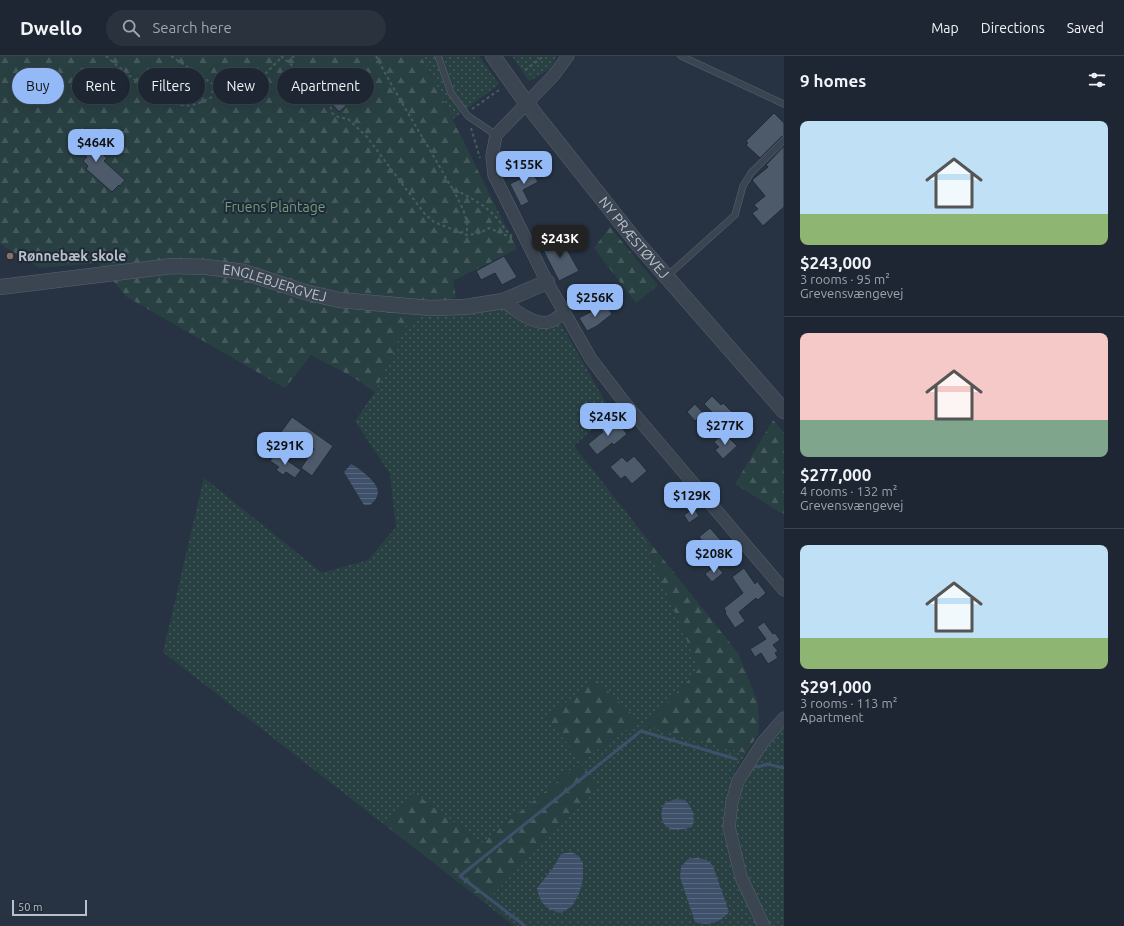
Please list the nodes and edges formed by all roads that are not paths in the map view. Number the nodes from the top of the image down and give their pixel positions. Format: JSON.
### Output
{"nodes":[{"id":1,"x":438,"y":56,"type":"edge"},
{"id":2,"x":493,"y":56,"type":"edge"},
{"id":3,"x":568,"y":56,"type":"edge"},
{"id":4,"x":682,"y":56,"type":"edge"},
{"id":5,"x":527,"y":104,"type":"junction"},
{"id":6,"x":784,"y":104,"type":"edge"},
{"id":7,"x":496,"y":135,"type":"junction"},
{"id":8,"x":784,"y":140,"type":"edge"},
{"id":9,"x":666,"y":276,"type":"junction"},
{"id":10,"x":547,"y":282,"type":"junction"},
{"id":11,"x":0,"y":287,"type":"edge"},
{"id":12,"x":503,"y":301,"type":"junction"},
{"id":13,"x":563,"y":313,"type":"junction"},
{"id":14,"x":784,"y":411,"type":"edge"},
{"id":15,"x":784,"y":590,"type":"edge"},
{"id":16,"x":784,"y":718,"type":"edge"},
{"id":17,"x":764,"y":926,"type":"edge"}],
"edges":[{"from":1,"to":7,"type":"lane"},
{"from":2,"to":5,"type":"street","name":"NY PRÆSTØVEJ"},
{"from":3,"to":5,"type":"street"},
{"from":4,"to":6,"type":"lane"},
{"from":5,"to":7,"type":"street"},
{"from":5,"to":9,"type":"street","name":"NY PRÆSTØVEJ"},
{"from":7,"to":10,"type":"street"},
{"from":8,"to":9,"type":"lane"},
{"from":9,"to":14,"type":"street","name":"NY PRÆSTØVEJ"},
{"from":10,"to":12,"type":"street","name":"ENGLEBJERGVEJ"},
{"from":10,"to":13,"type":"street"},
{"from":11,"to":12,"type":"street","name":"ENGLEBJERGVEJ"},
{"from":12,"to":13,"type":"street"},
{"from":13,"to":15,"type":"street"},
{"from":16,"to":17,"type":"street"}]}
